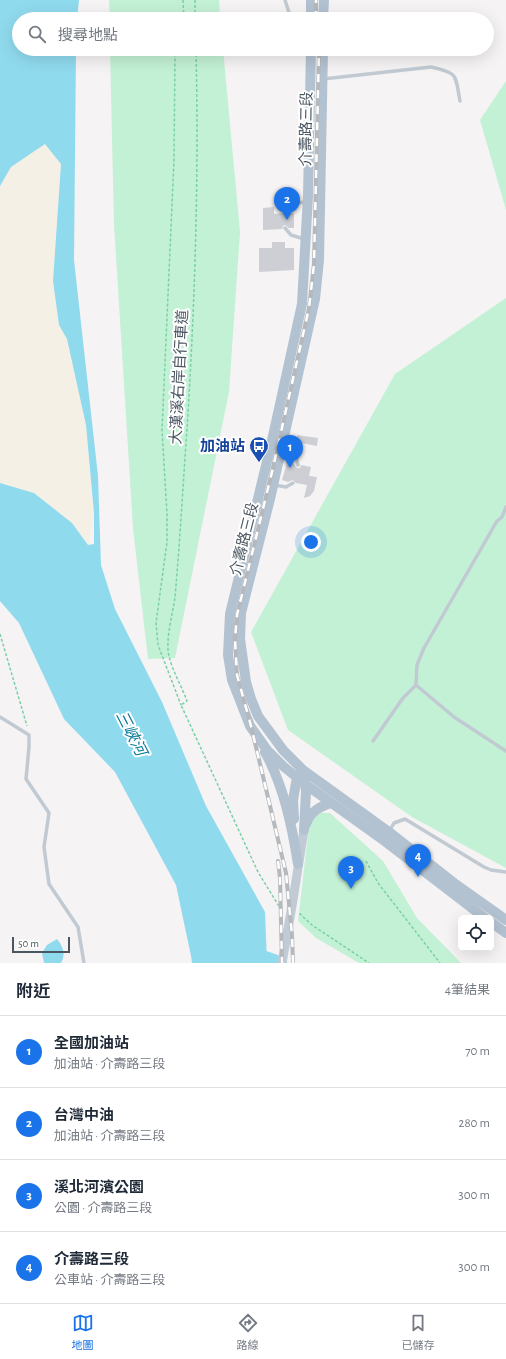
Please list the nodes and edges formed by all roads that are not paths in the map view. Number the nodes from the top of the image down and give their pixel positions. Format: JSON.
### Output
{"nodes":[{"id":1,"x":285,"y":0,"type":"edge"},
{"id":2,"x":311,"y":0,"type":"edge"},
{"id":3,"x":324,"y":0,"type":"edge"},
{"id":4,"x":288,"y":12,"type":"edge"},
{"id":5,"x":311,"y":12,"type":"edge"},
{"id":6,"x":323,"y":12,"type":"edge"},
{"id":7,"x":311,"y":56,"type":"edge"},
{"id":8,"x":323,"y":56,"type":"edge"},
{"id":9,"x":322,"y":79,"type":"junction"},
{"id":10,"x":460,"y":101,"type":"dead end"},
{"id":11,"x":308,"y":201,"type":"junction"},
{"id":12,"x":286,"y":213,"type":"dead end"},
{"id":13,"x":285,"y":228,"type":"dead end"},
{"id":14,"x":306,"y":239,"type":"junction"},
{"id":15,"x":302,"y":298,"type":"junction"},
{"id":16,"x":315,"y":300,"type":"junction"},
{"id":17,"x":282,"y":448,"type":"junction"},
{"id":18,"x":298,"y":465,"type":"dead end"},
{"id":19,"x":293,"y":483,"type":"dead end"},
{"id":20,"x":273,"y":485,"type":"junction"},
{"id":21,"x":506,"y":507,"type":"edge"},
{"id":22,"x":504,"y":517,"type":"edge"},
{"id":23,"x":416,"y":685,"type":"junction"},
{"id":24,"x":0,"y":718,"type":"edge"},
{"id":25,"x":250,"y":726,"type":"junction"},
{"id":26,"x":373,"y":741,"type":"dead end"},
{"id":27,"x":506,"y":751,"type":"edge"},
{"id":28,"x":300,"y":774,"type":"junction"},
{"id":29,"x":305,"y":784,"type":"junction"},
{"id":30,"x":332,"y":803,"type":"junction"},
{"id":31,"x":304,"y":830,"type":"junction"},
{"id":32,"x":389,"y":832,"type":"junction"},
{"id":33,"x":294,"y":837,"type":"junction"},
{"id":34,"x":386,"y":842,"type":"junction"},
{"id":35,"x":298,"y":864,"type":"junction"},
{"id":36,"x":506,"y":872,"type":"edge"},
{"id":37,"x":482,"y":915,"type":"edge"},
{"id":38,"x":506,"y":920,"type":"edge"},
{"id":39,"x":494,"y":924,"type":"edge"},
{"id":40,"x":506,"y":933,"type":"edge"},
{"id":41,"x":84,"y":963,"type":"edge"},
{"id":42,"x":282,"y":963,"type":"edge"}],
"edges":[{"from":1,"to":4,"type":"lane"},
{"from":2,"to":5,"type":"main road"},
{"from":3,"to":6,"type":"main road"},
{"from":7,"to":11,"type":"main road","name":"介壽路三段"},
{"from":8,"to":9,"type":"main road","name":"介壽路三段"},
{"from":9,"to":10,"type":"lane"},
{"from":9,"to":16,"type":"main road","name":"介壽路三段"},
{"from":11,"to":12,"type":"lane"},
{"from":11,"to":14,"type":"main road","name":"介壽路三段"},
{"from":13,"to":14,"type":"lane"},
{"from":14,"to":15,"type":"main road","name":"介壽路三段"},
{"from":15,"to":16,"type":"lane"},
{"from":15,"to":25,"type":"main road","name":"介壽路三段"},
{"from":16,"to":17,"type":"main road","name":"介壽路三段"},
{"from":17,"to":18,"type":"lane"},
{"from":17,"to":20,"type":"main road","name":"介壽路三段"},
{"from":19,"to":20,"type":"lane"},
{"from":20,"to":28,"type":"main road","name":"介壽路三段"},
{"from":21,"to":22,"type":"lane"},
{"from":22,"to":23,"type":"lane"},
{"from":23,"to":26,"type":"lane"},
{"from":23,"to":27,"type":"lane"},
{"from":24,"to":41,"type":"lane"},
{"from":25,"to":28,"type":"main road","name":"介壽路三段"},
{"from":25,"to":33,"type":"main road"},
{"from":28,"to":29,"type":"main road"},
{"from":28,"to":32,"type":"main road","name":"介壽路三段"},
{"from":28,"to":33,"type":"main road"},
{"from":29,"to":30,"type":"main road"},
{"from":29,"to":31,"type":"main road"},
{"from":30,"to":31,"type":"main road"},
{"from":30,"to":34,"type":"main road"},
{"from":31,"to":35,"type":"street"},
{"from":32,"to":34,"type":"lane"},
{"from":32,"to":36,"type":"lane"},
{"from":32,"to":38,"type":"main road","name":"介壽路三段"},
{"from":33,"to":35,"type":"main road"},
{"from":34,"to":37,"type":"main road"},
{"from":35,"to":42,"type":"street"},
{"from":39,"to":40,"type":"main road"}]}
